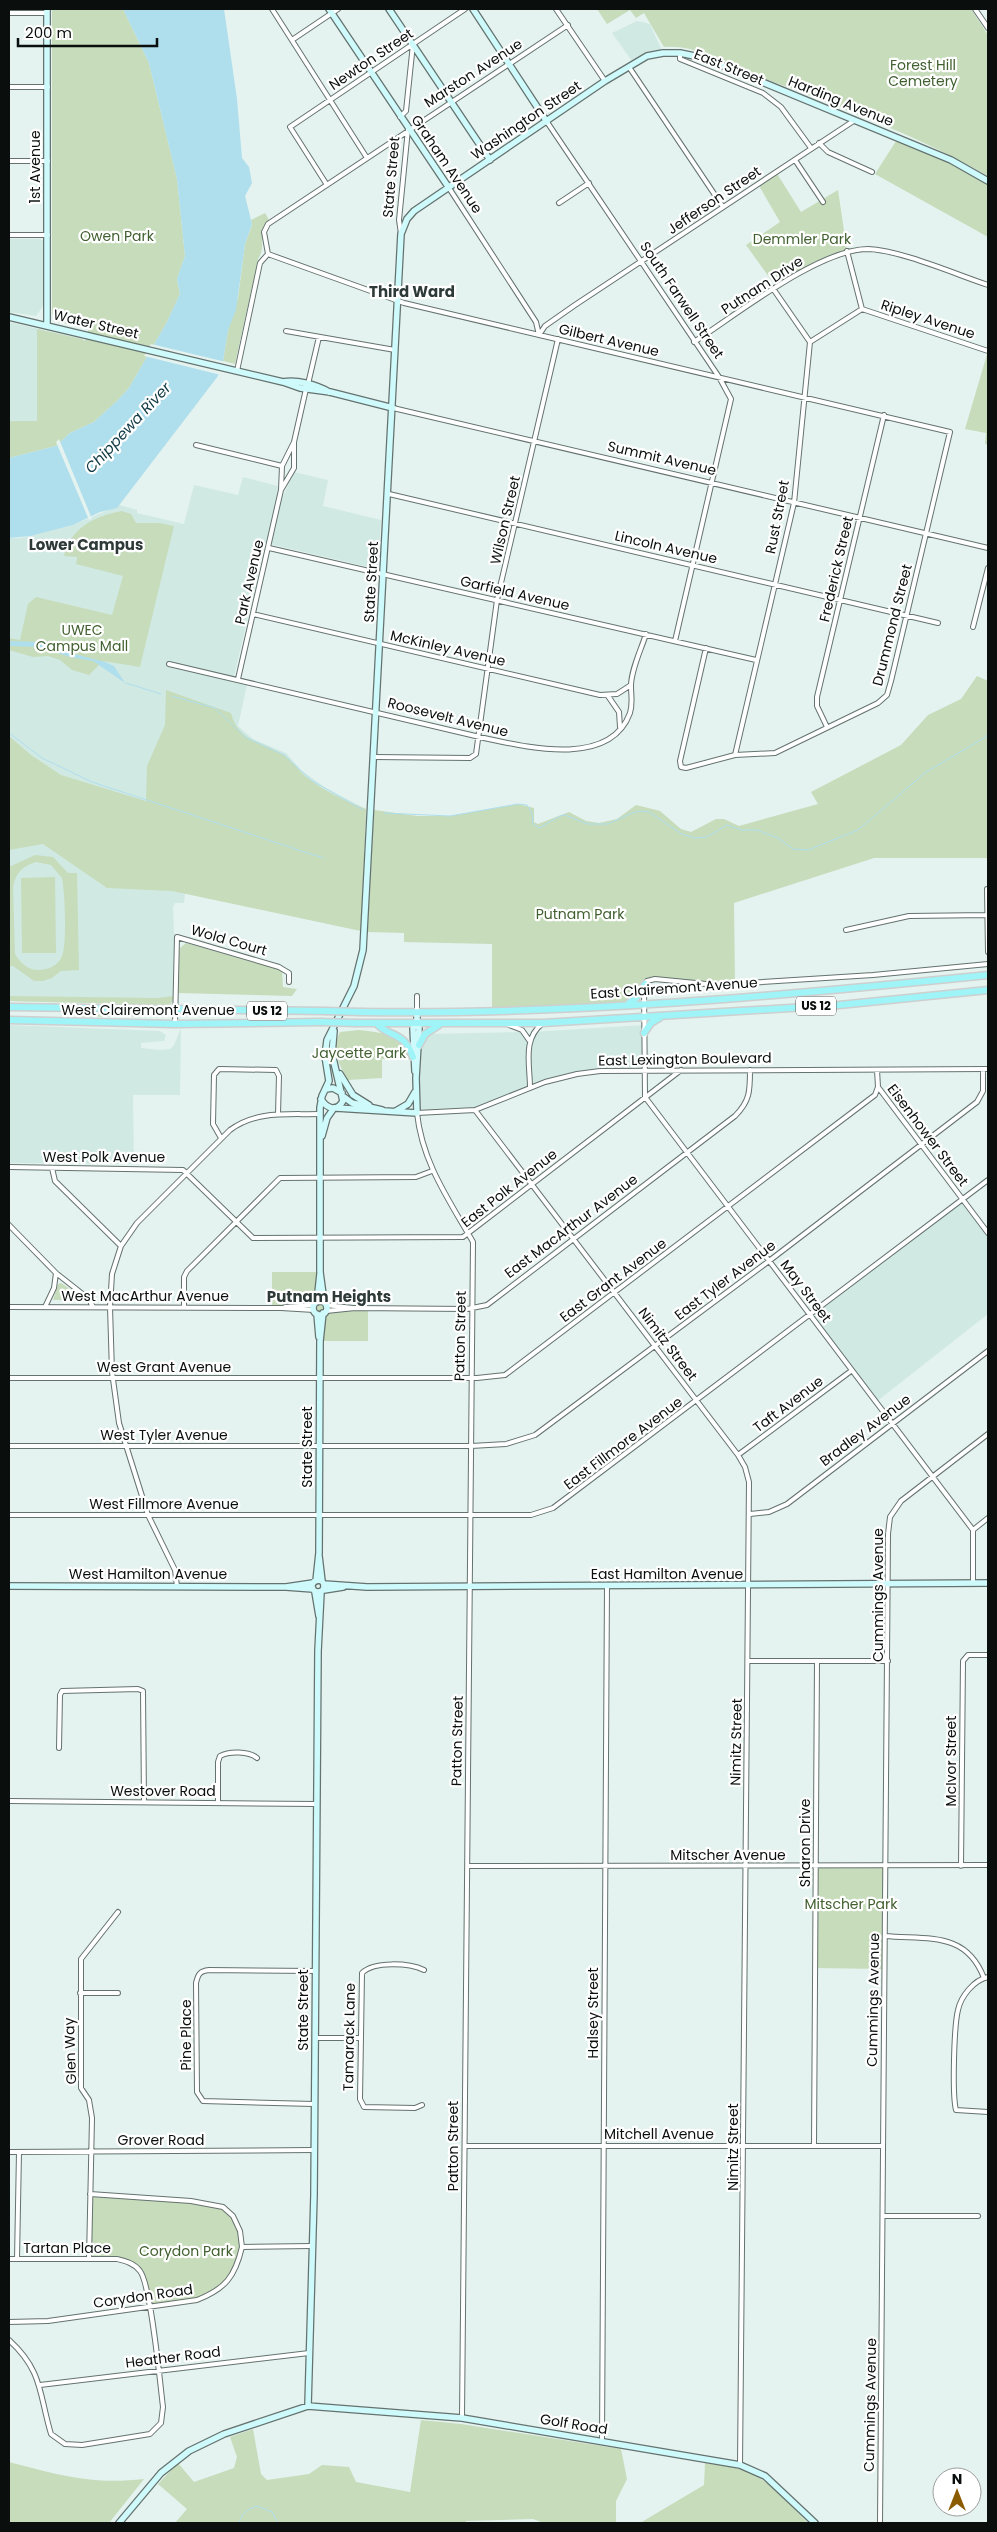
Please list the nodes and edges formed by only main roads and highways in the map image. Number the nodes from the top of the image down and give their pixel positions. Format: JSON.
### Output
{"nodes":[{"id":1,"x":388,"y":9,"type":"edge"},
{"id":2,"x":474,"y":9,"type":"edge"},
{"id":3,"x":47,"y":11,"type":"edge"},
{"id":4,"x":330,"y":11,"type":"edge"},
{"id":5,"x":680,"y":53,"type":"joint"},
{"id":6,"x":547,"y":122,"type":"junction"},
{"id":7,"x":490,"y":160,"type":"junction"},
{"id":8,"x":988,"y":181,"type":"edge"},
{"id":9,"x":448,"y":188,"type":"junction"},
{"id":10,"x":401,"y":234,"type":"joint"},
{"id":11,"x":9,"y":317,"type":"edge"},
{"id":12,"x":47,"y":326,"type":"junction"},
{"id":13,"x":177,"y":356,"type":"joint"},
{"id":14,"x":393,"y":408,"type":"junction"},
{"id":15,"x":988,"y":975,"type":"edge"},
{"id":16,"x":645,"y":984,"type":"road end"},
{"id":17,"x":988,"y":990,"type":"edge"},
{"id":18,"x":626,"y":1004,"type":"junction"},
{"id":19,"x":9,"y":1007,"type":"edge"},
{"id":20,"x":361,"y":1012,"type":"joint"},
{"id":21,"x":417,"y":1012,"type":"junction"},
{"id":22,"x":664,"y":1016,"type":"junction"},
{"id":23,"x":9,"y":1020,"type":"edge"},
{"id":24,"x":376,"y":1023,"type":"junction"},
{"id":25,"x":417,"y":1024,"type":"junction"},
{"id":26,"x":441,"y":1024,"type":"junction"},
{"id":27,"x":334,"y":1031,"type":"junction"},
{"id":28,"x":644,"y":1033,"type":"road end"},
{"id":29,"x":419,"y":1045,"type":"junction"},
{"id":30,"x":413,"y":1057,"type":"junction"},
{"id":31,"x":335,"y":1063,"type":"junction"},
{"id":32,"x":416,"y":1078,"type":"junction"},
{"id":33,"x":416,"y":1088,"type":"junction"},
{"id":34,"x":326,"y":1089,"type":"junction"},
{"id":35,"x":343,"y":1095,"type":"junction"},
{"id":36,"x":322,"y":1098,"type":"junction"},
{"id":37,"x":372,"y":1107,"type":"junction"},
{"id":38,"x":335,"y":1108,"type":"junction"},
{"id":39,"x":388,"y":1112,"type":"junction"},
{"id":40,"x":417,"y":1113,"type":"joint"},
{"id":41,"x":321,"y":1141,"type":"junction"},
{"id":42,"x":988,"y":1583,"type":"edge"},
{"id":43,"x":9,"y":1586,"type":"edge"},
{"id":44,"x":318,"y":1586,"type":"junction"},
{"id":45,"x":308,"y":2406,"type":"junction"},
{"id":46,"x":119,"y":2523,"type":"edge"},
{"id":47,"x":815,"y":2523,"type":"edge"}],
"edges":[{"from":1,"to":7,"type":"main road"},
{"from":2,"to":6,"type":"main road","name":"South Farwell Street"},
{"from":3,"to":12,"type":"main road","name":"1st Avenue"},
{"from":4,"to":9,"type":"main road","name":"Graham Avenue"},
{"from":5,"to":6,"type":"main road","name":"Washington Street"},
{"from":5,"to":8,"type":"main road","name":"Harding Avenue"},
{"from":6,"to":7,"type":"main road","name":"Washington Street"},
{"from":7,"to":9,"type":"main road","name":"Washington Street"},
{"from":9,"to":10,"type":"main road","name":"Washington Street"},
{"from":10,"to":14,"type":"main road","name":"State Street"},
{"from":11,"to":12,"type":"main road","name":"Water Street"},
{"from":12,"to":13,"type":"main road","name":"Water Street"},
{"from":13,"to":14,"type":"main road","name":"Summit Avenue"},
{"from":14,"to":27,"type":"main road","name":"State Street"},
{"from":15,"to":18,"type":"main road","name":"East Clairemont Avenue","number":"US 12"},
{"from":16,"to":18,"type":"main road"},
{"from":17,"to":22,"type":"main road","name":"East Clairemont Avenue","number":"US 12"},
{"from":18,"to":21,"type":"main road","name":"East Clairemont Avenue","number":"US 12"},
{"from":19,"to":20,"type":"main road","name":"West Clairemont Avenue","number":"US 12","bridge":true},
{"from":20,"to":21,"type":"main road","name":"East Clairemont Avenue","number":"US 12"},
{"from":21,"to":25,"type":"main road","name":"Patton Street"},
{"from":22,"to":26,"type":"main road","name":"East Clairemont Avenue","number":"US 12"},
{"from":22,"to":28,"type":"main road"},
{"from":23,"to":24,"type":"main road","name":"West Clairemont Avenue","number":"US 12","bridge":true},
{"from":24,"to":25,"type":"main road","name":"East Clairemont Avenue","number":"US 12"},
{"from":24,"to":30,"type":"main road"},
{"from":25,"to":26,"type":"main road","name":"East Clairemont Avenue","number":"US 12"},
{"from":25,"to":29,"type":"main road","name":"Patton Street"},
{"from":25,"to":30,"type":"main road","name":"Patton Street"},
{"from":26,"to":29,"type":"main road"},
{"from":27,"to":31,"type":"main road","name":"State Street"},
{"from":27,"to":34,"type":"main road","name":"State Street"},
{"from":29,"to":32,"type":"main road","name":"Patton Street"},
{"from":30,"to":32,"type":"main road","name":"Patton Street"},
{"from":31,"to":35,"type":"main road","name":"State Street"},
{"from":31,"to":37,"type":"main road"},
{"from":32,"to":33,"type":"main road","name":"Patton Street"},
{"from":33,"to":39,"type":"main road"},
{"from":33,"to":40,"type":"main road","name":"Patton Street"},
{"from":34,"to":35,"type":"main road"},
{"from":34,"to":36,"type":"main road"},
{"from":35,"to":37,"type":"main road","name":"East Lexington Boulevard"},
{"from":35,"to":38,"type":"main road"},
{"from":36,"to":38,"type":"main road"},
{"from":36,"to":41,"type":"main road","name":"State Street"},
{"from":37,"to":39,"type":"main road","name":"East Lexington Boulevard"},
{"from":38,"to":39,"type":"main road","name":"East Lexington Boulevard"},
{"from":38,"to":41,"type":"main road","name":"State Street"},
{"from":39,"to":40,"type":"main road","name":"East Lexington Boulevard"},
{"from":41,"to":44,"type":"main road","name":"State Street"},
{"from":42,"to":44,"type":"main road","name":"East Hamilton Avenue"},
{"from":43,"to":44,"type":"main road","name":"West Hamilton Avenue"},
{"from":44,"to":45,"type":"main road","name":"State Street"},
{"from":45,"to":46,"type":"main road"},
{"from":45,"to":47,"type":"main road","name":"Golf Road"}]}
